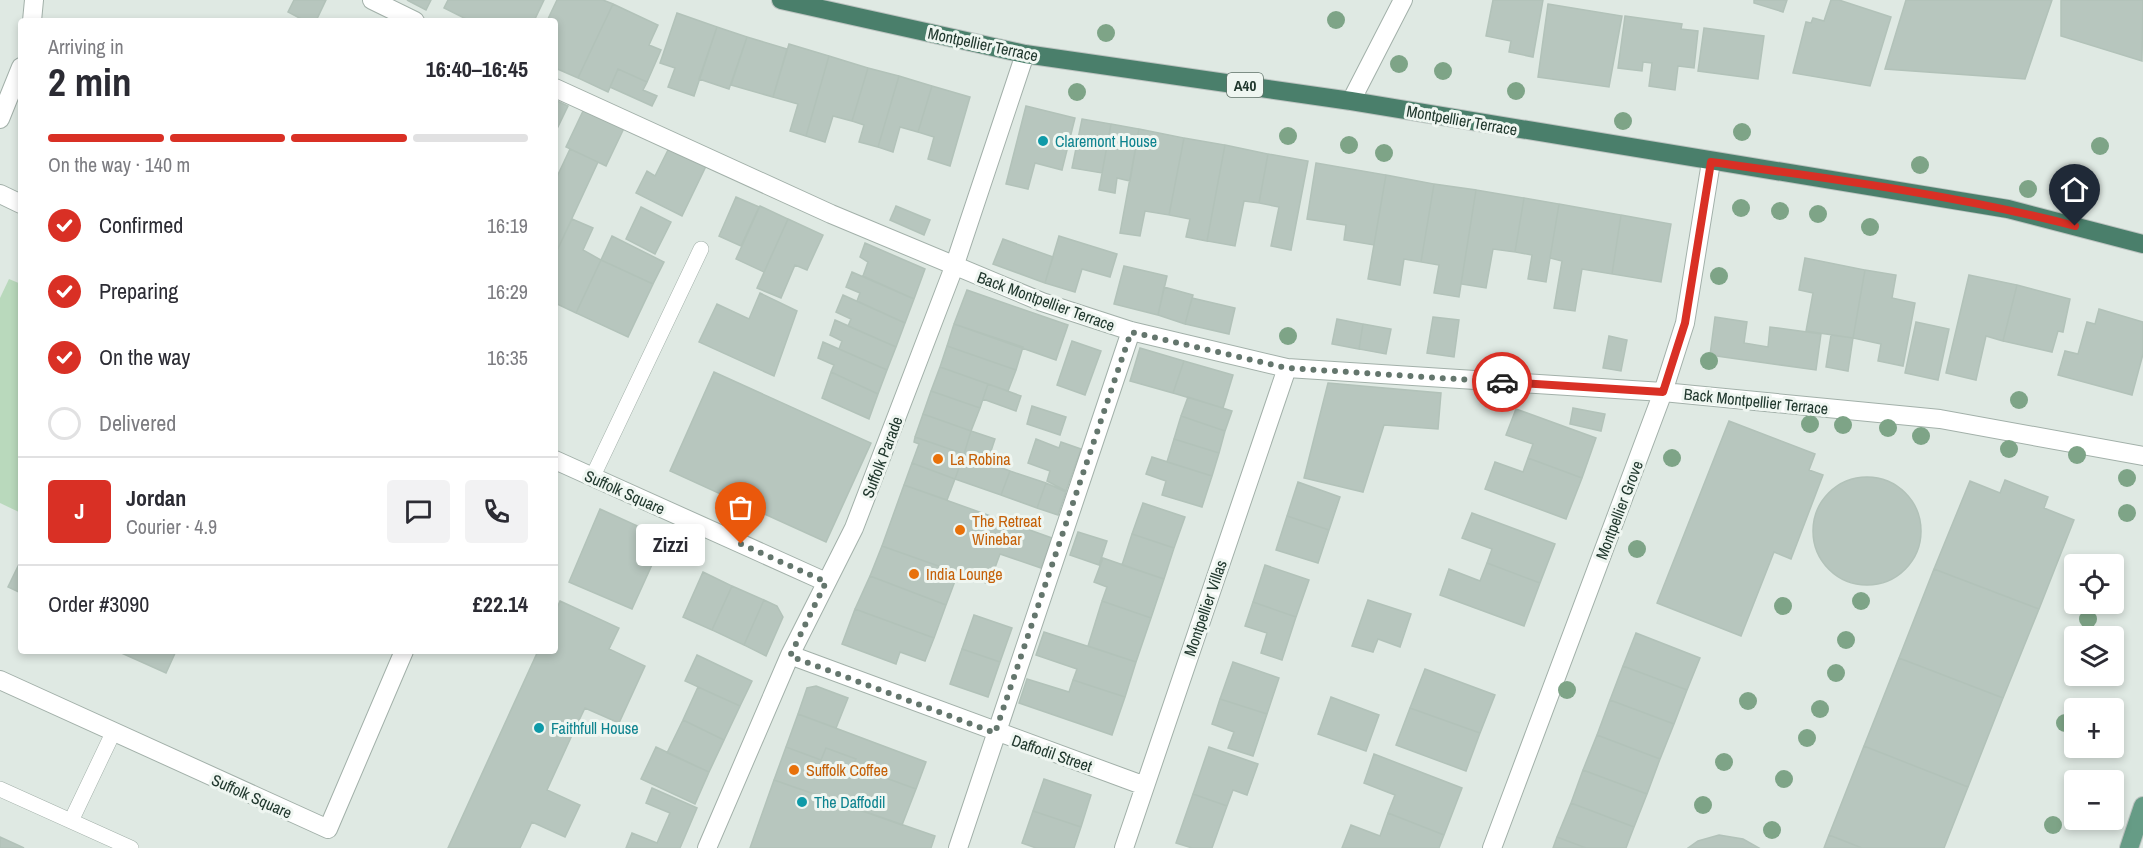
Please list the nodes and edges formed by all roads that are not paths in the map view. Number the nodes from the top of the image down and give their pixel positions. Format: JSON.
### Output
{"nodes":[{"id":1,"x":34,"y":0,"type":"edge"},
{"id":2,"x":372,"y":0,"type":"edge"},
{"id":3,"x":781,"y":0,"type":"edge"},
{"id":4,"x":1403,"y":0,"type":"edge"},
{"id":5,"x":32,"y":18,"type":"edge"},
{"id":6,"x":409,"y":18,"type":"edge"},
{"id":7,"x":1025,"y":54,"type":"junction"},
{"id":8,"x":18,"y":74,"type":"edge"},
{"id":9,"x":558,"y":89,"type":"edge"},
{"id":10,"x":1351,"y":101,"type":"junction"},
{"id":11,"x":0,"y":119,"type":"edge"},
{"id":12,"x":1711,"y":162,"type":"junction"},
{"id":13,"x":0,"y":194,"type":"edge"},
{"id":14,"x":18,"y":203,"type":"edge"},
{"id":15,"x":2143,"y":244,"type":"edge"},
{"id":16,"x":701,"y":249,"type":"dead end"},
{"id":17,"x":954,"y":267,"type":"junction"},
{"id":18,"x":1131,"y":332,"type":"junction"},
{"id":19,"x":1287,"y":368,"type":"junction"},
{"id":20,"x":1663,"y":392,"type":"junction"},
{"id":21,"x":2143,"y":456,"type":"edge"},
{"id":22,"x":558,"y":461,"type":"edge"},
{"id":23,"x":592,"y":477,"type":"junction"},
{"id":24,"x":826,"y":582,"type":"junction"},
{"id":25,"x":403,"y":654,"type":"edge"},
{"id":26,"x":790,"y":656,"type":"junction"},
{"id":27,"x":0,"y":680,"type":"edge"},
{"id":28,"x":113,"y":733,"type":"junction"},
{"id":29,"x":995,"y":733,"type":"junction"},
{"id":30,"x":1145,"y":786,"type":"junction"},
{"id":31,"x":0,"y":789,"type":"edge"},
{"id":32,"x":2143,"y":806,"type":"edge"},
{"id":33,"x":71,"y":821,"type":"junction"},
{"id":34,"x":131,"y":848,"type":"edge"},
{"id":35,"x":707,"y":848,"type":"edge"},
{"id":36,"x":958,"y":848,"type":"edge"},
{"id":37,"x":1124,"y":848,"type":"edge"},
{"id":38,"x":1492,"y":848,"type":"edge"},
{"id":39,"x":2129,"y":848,"type":"edge"}],
"edges":[{"from":1,"to":5,"type":"street"},
{"from":2,"to":6,"type":"street"},
{"from":3,"to":7,"type":"highway","name":"Montpellier Terrace","number":"A40"},
{"from":4,"to":10,"type":"street"},
{"from":7,"to":10,"type":"highway","name":"Montpellier Terrace","number":"A40"},
{"from":7,"to":17,"type":"street","name":"Suffolk Parade"},
{"from":8,"to":11,"type":"street"},
{"from":9,"to":17,"type":"street","name":"Back Montpellier Terrace"},
{"from":10,"to":12,"type":"highway","name":"Montpellier Terrace","number":"A40"},
{"from":12,"to":15,"type":"highway","name":"Montpellier Terrace","number":"A40"},
{"from":12,"to":20,"type":"street","name":"Montpellier Grove"},
{"from":13,"to":14,"type":"street"},
{"from":16,"to":23,"type":"lane"},
{"from":17,"to":18,"type":"street","name":"Back Montpellier Terrace"},
{"from":17,"to":24,"type":"street","name":"Suffolk Parade"},
{"from":18,"to":19,"type":"street","name":"Back Montpellier Terrace"},
{"from":18,"to":29,"type":"street"},
{"from":19,"to":20,"type":"street","name":"Back Montpellier Terrace"},
{"from":19,"to":30,"type":"street","name":"Montpellier Villas"},
{"from":20,"to":21,"type":"street","name":"Back Montpellier Terrace"},
{"from":20,"to":38,"type":"street","name":"Montpellier Grove"},
{"from":22,"to":23,"type":"street","name":"Suffolk Square"},
{"from":23,"to":24,"type":"street","name":"Suffolk Square"},
{"from":24,"to":26,"type":"street","name":"Suffolk Parade"},
{"from":25,"to":28,"type":"street","name":"Suffolk Square"},
{"from":26,"to":29,"type":"street","name":"Daffodil Street"},
{"from":26,"to":35,"type":"street","name":"Suffolk Parade"},
{"from":27,"to":28,"type":"street","name":"Suffolk Square"},
{"from":28,"to":33,"type":"lane"},
{"from":29,"to":30,"type":"street","name":"Daffodil Street"},
{"from":29,"to":36,"type":"street"},
{"from":30,"to":37,"type":"street","name":"Montpellier Villas"},
{"from":31,"to":33,"type":"lane"},
{"from":32,"to":39,"type":"main road"},
{"from":33,"to":34,"type":"lane"}]}
